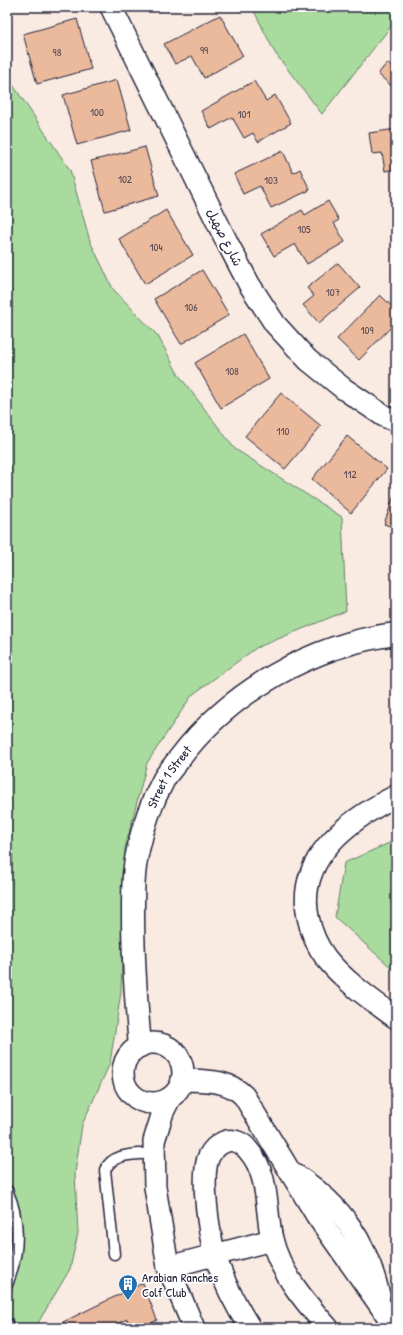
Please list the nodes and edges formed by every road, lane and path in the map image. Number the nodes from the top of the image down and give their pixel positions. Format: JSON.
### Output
{"nodes":[{"id":1,"x":111,"y":7,"type":"edge"},
{"id":2,"x":396,"y":421,"type":"edge"},
{"id":3,"x":396,"y":634,"type":"edge"},
{"id":4,"x":396,"y":796,"type":"edge"},
{"id":5,"x":396,"y":1018,"type":"edge"},
{"id":6,"x":140,"y":1046,"type":"junction"},
{"id":7,"x":182,"y":1080,"type":"junction"},
{"id":8,"x":170,"y":1098,"type":"junction"},
{"id":9,"x":141,"y":1101,"type":"junction"},
{"id":10,"x":154,"y":1147,"type":"junction"},
{"id":11,"x":7,"y":1190,"type":"edge"},
{"id":12,"x":272,"y":1240,"type":"junction"},
{"id":13,"x":114,"y":1254,"type":"dead end"},
{"id":14,"x":215,"y":1255,"type":"junction"},
{"id":15,"x":168,"y":1267,"type":"junction"},
{"id":16,"x":7,"y":1285,"type":"edge"},
{"id":17,"x":7,"y":1323,"type":"edge"},
{"id":18,"x":322,"y":1326,"type":"edge"},
{"id":19,"x":8,"y":1328,"type":"edge"},
{"id":20,"x":194,"y":1328,"type":"edge"},
{"id":21,"x":250,"y":1328,"type":"edge"},
{"id":22,"x":396,"y":1328,"type":"edge"}],
"edges":[{"from":1,"to":2,"type":"street","name":"شارع صهيل"},
{"from":3,"to":6,"type":"street","name":"Street 1 Street"},
{"from":4,"to":5,"type":"street"},
{"from":6,"to":7,"type":"street"},
{"from":6,"to":9,"type":"street"},
{"from":7,"to":8,"type":"street"},
{"from":7,"to":22,"type":"street"},
{"from":8,"to":9,"type":"street"},
{"from":8,"to":10,"type":"street"},
{"from":9,"to":10,"type":"street"},
{"from":10,"to":13,"type":"lane"},
{"from":10,"to":15,"type":"street"},
{"from":11,"to":16,"type":"lane"},
{"from":12,"to":14,"type":"street"},
{"from":12,"to":14,"type":"street"},
{"from":12,"to":18,"type":"street"},
{"from":14,"to":15,"type":"street"},
{"from":14,"to":21,"type":"street"},
{"from":15,"to":20,"type":"street"},
{"from":17,"to":19,"type":"lane"}]}
